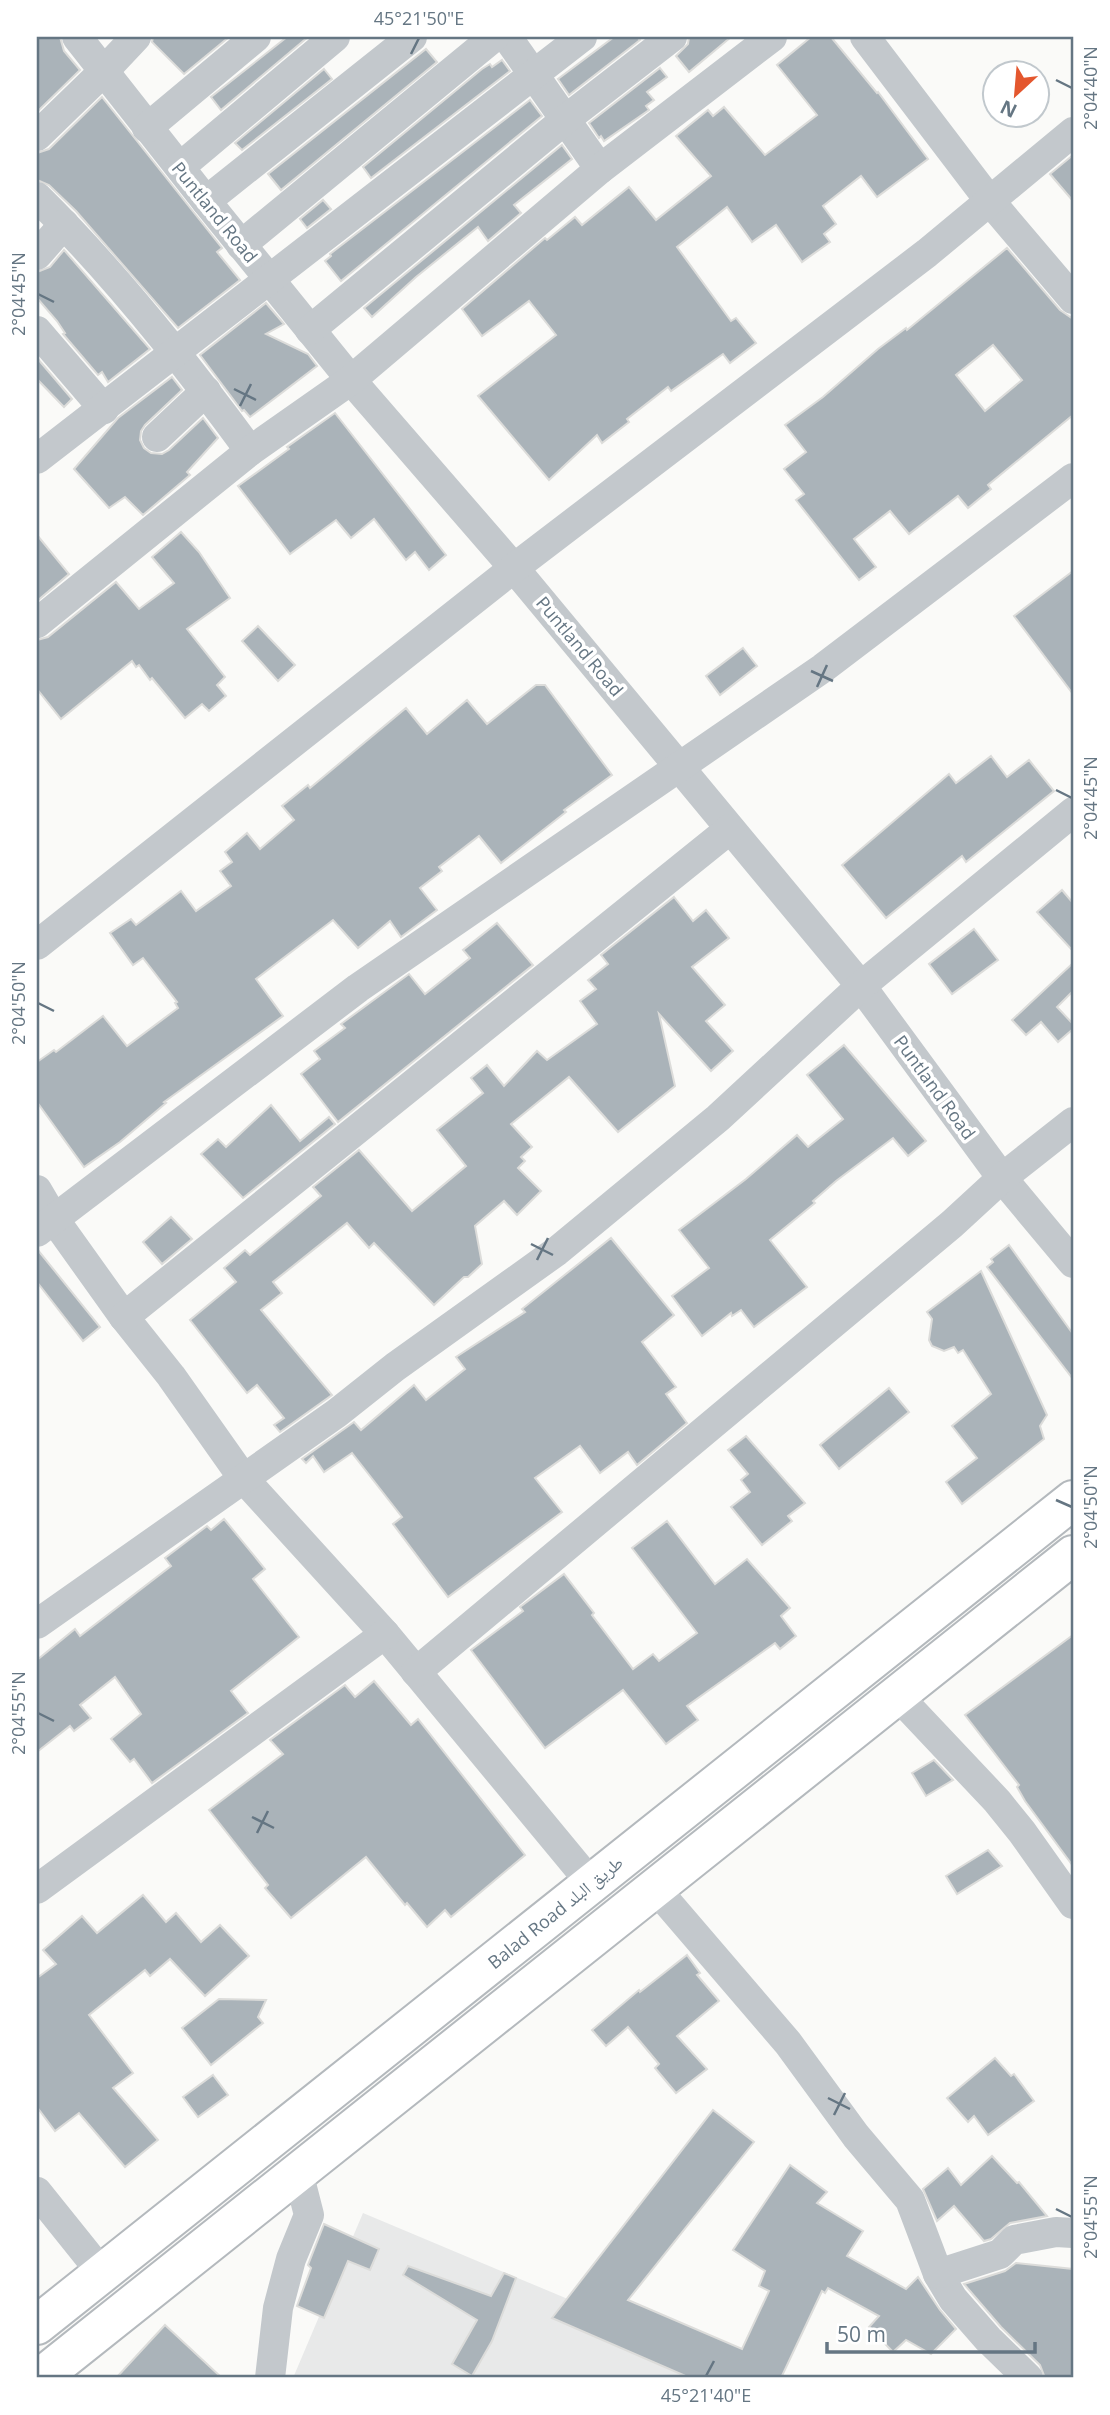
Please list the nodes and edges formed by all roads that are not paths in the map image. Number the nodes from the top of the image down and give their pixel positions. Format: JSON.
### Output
{"nodes":[{"id":1,"x":77,"y":37,"type":"edge"},
{"id":2,"x":136,"y":37,"type":"edge"},
{"id":3,"x":256,"y":37,"type":"edge"},
{"id":4,"x":335,"y":37,"type":"edge"},
{"id":5,"x":412,"y":37,"type":"edge"},
{"id":6,"x":494,"y":37,"type":"edge"},
{"id":7,"x":507,"y":37,"type":"edge"},
{"id":8,"x":582,"y":37,"type":"edge"},
{"id":9,"x":672,"y":37,"type":"edge"},
{"id":10,"x":772,"y":37,"type":"edge"},
{"id":11,"x":865,"y":37,"type":"edge"},
{"id":12,"x":104,"y":71,"type":"junction"},
{"id":13,"x":534,"y":74,"type":"junction"},
{"id":14,"x":566,"y":119,"type":"junction"},
{"id":15,"x":147,"y":128,"type":"junction"},
{"id":16,"x":1073,"y":132,"type":"edge"},
{"id":17,"x":37,"y":136,"type":"edge"},
{"id":18,"x":180,"y":167,"type":"junction"},
{"id":19,"x":600,"y":169,"type":"junction"},
{"id":20,"x":37,"y":197,"type":"edge"},
{"id":21,"x":989,"y":200,"type":"junction"},
{"id":22,"x":206,"y":201,"type":"junction"},
{"id":23,"x":64,"y":224,"type":"junction"},
{"id":24,"x":241,"y":245,"type":"junction"},
{"id":25,"x":37,"y":255,"type":"edge"},
{"id":26,"x":270,"y":280,"type":"junction"},
{"id":27,"x":1073,"y":299,"type":"edge"},
{"id":28,"x":310,"y":330,"type":"junction"},
{"id":29,"x":37,"y":331,"type":"edge"},
{"id":30,"x":175,"y":353,"type":"junction"},
{"id":31,"x":351,"y":380,"type":"junction"},
{"id":32,"x":206,"y":391,"type":"junction"},
{"id":33,"x":104,"y":409,"type":"junction"},
{"id":34,"x":157,"y":437,"type":"dead end"},
{"id":35,"x":250,"y":451,"type":"junction"},
{"id":36,"x":37,"y":459,"type":"edge"},
{"id":37,"x":1073,"y":478,"type":"edge"},
{"id":38,"x":514,"y":568,"type":"junction"},
{"id":39,"x":37,"y":623,"type":"edge"},
{"id":40,"x":679,"y":766,"type":"junction"},
{"id":41,"x":1073,"y":812,"type":"edge"},
{"id":42,"x":730,"y":829,"type":"junction"},
{"id":43,"x":37,"y":945,"type":"edge"},
{"id":44,"x":861,"y":986,"type":"junction"},
{"id":45,"x":1073,"y":1122,"type":"edge"},
{"id":46,"x":1002,"y":1178,"type":"junction"},
{"id":47,"x":37,"y":1190,"type":"edge"},
{"id":48,"x":45,"y":1225,"type":"edge"},
{"id":49,"x":1073,"y":1263,"type":"edge"},
{"id":50,"x":124,"y":1317,"type":"junction"},
{"id":51,"x":243,"y":1478,"type":"junction"},
{"id":52,"x":1073,"y":1500,"type":"edge"},
{"id":53,"x":1073,"y":1555,"type":"edge"},
{"id":54,"x":37,"y":1624,"type":"edge"},
{"id":55,"x":384,"y":1634,"type":"junction"},
{"id":56,"x":416,"y":1672,"type":"junction"},
{"id":57,"x":897,"y":1695,"type":"junction"},
{"id":58,"x":591,"y":1883,"type":"junction"},
{"id":59,"x":656,"y":1888,"type":"junction"},
{"id":60,"x":37,"y":1889,"type":"edge"},
{"id":61,"x":1073,"y":1904,"type":"edge"},
{"id":62,"x":298,"y":2172,"type":"junction"},
{"id":63,"x":37,"y":2192,"type":"edge"},
{"id":64,"x":1073,"y":2232,"type":"edge"},
{"id":65,"x":102,"y":2273,"type":"junction"},
{"id":66,"x":938,"y":2274,"type":"junction"},
{"id":67,"x":37,"y":2325,"type":"edge"},
{"id":68,"x":40,"y":2378,"type":"edge"},
{"id":69,"x":270,"y":2378,"type":"edge"},
{"id":70,"x":1028,"y":2378,"type":"edge"}],
"edges":[{"from":1,"to":12,"type":"street","name":"Puntland Road"},
{"from":2,"to":12,"type":"street"},
{"from":3,"to":15,"type":"street"},
{"from":4,"to":18,"type":"street"},
{"from":5,"to":22,"type":"street"},
{"from":6,"to":24,"type":"street"},
{"from":7,"to":13,"type":"street"},
{"from":8,"to":13,"type":"street"},
{"from":9,"to":14,"type":"street"},
{"from":10,"to":19,"type":"street"},
{"from":11,"to":21,"type":"street"},
{"from":12,"to":15,"type":"street","name":"Puntland Road"},
{"from":12,"to":17,"type":"street"},
{"from":13,"to":14,"type":"street"},
{"from":13,"to":26,"type":"street"},
{"from":14,"to":19,"type":"street"},
{"from":14,"to":28,"type":"street"},
{"from":15,"to":18,"type":"street","name":"Puntland Road"},
{"from":16,"to":21,"type":"street"},
{"from":18,"to":22,"type":"street","name":"Puntland Road"},
{"from":19,"to":31,"type":"street"},
{"from":20,"to":23,"type":"street"},
{"from":21,"to":27,"type":"street"},
{"from":21,"to":38,"type":"street"},
{"from":22,"to":24,"type":"street","name":"Puntland Road"},
{"from":23,"to":25,"type":"street"},
{"from":23,"to":30,"type":"street"},
{"from":24,"to":26,"type":"street","name":"Puntland Road"},
{"from":26,"to":28,"type":"street","name":"Puntland Road"},
{"from":26,"to":30,"type":"street"},
{"from":28,"to":31,"type":"street","name":"Puntland Road"},
{"from":29,"to":33,"type":"street"},
{"from":30,"to":32,"type":"street"},
{"from":30,"to":33,"type":"street"},
{"from":31,"to":35,"type":"street"},
{"from":31,"to":38,"type":"street","name":"Puntland Road"},
{"from":32,"to":34,"type":"street"},
{"from":32,"to":35,"type":"street"},
{"from":33,"to":36,"type":"street"},
{"from":35,"to":39,"type":"street"},
{"from":37,"to":40,"type":"street"},
{"from":38,"to":40,"type":"street","name":"Puntland Road"},
{"from":38,"to":43,"type":"street"},
{"from":40,"to":42,"type":"street","name":"Puntland Road"},
{"from":40,"to":48,"type":"street"},
{"from":41,"to":44,"type":"street"},
{"from":42,"to":44,"type":"street","name":"Puntland Road"},
{"from":42,"to":50,"type":"street"},
{"from":44,"to":46,"type":"street","name":"Puntland Road"},
{"from":44,"to":51,"type":"street"},
{"from":45,"to":46,"type":"street"},
{"from":46,"to":49,"type":"street","name":"Puntland Road"},
{"from":46,"to":56,"type":"street"},
{"from":47,"to":48,"type":"street"},
{"from":48,"to":50,"type":"street"},
{"from":50,"to":51,"type":"street"},
{"from":51,"to":54,"type":"street"},
{"from":51,"to":55,"type":"street"},
{"from":52,"to":58,"type":"highway","name":"Balad Road طريق البلد"},
{"from":53,"to":57,"type":"highway"},
{"from":55,"to":56,"type":"street"},
{"from":55,"to":60,"type":"street"},
{"from":56,"to":58,"type":"street"},
{"from":57,"to":59,"type":"highway"},
{"from":57,"to":61,"type":"street"},
{"from":58,"to":65,"type":"highway","name":"Balad Road طريق البلد"},
{"from":59,"to":62,"type":"highway"},
{"from":59,"to":66,"type":"street"},
{"from":62,"to":68,"type":"highway"},
{"from":62,"to":69,"type":"street"},
{"from":63,"to":65,"type":"street"},
{"from":64,"to":66,"type":"street"},
{"from":65,"to":67,"type":"highway","name":"Balad Road طريق البلد"},
{"from":66,"to":70,"type":"street"}]}
